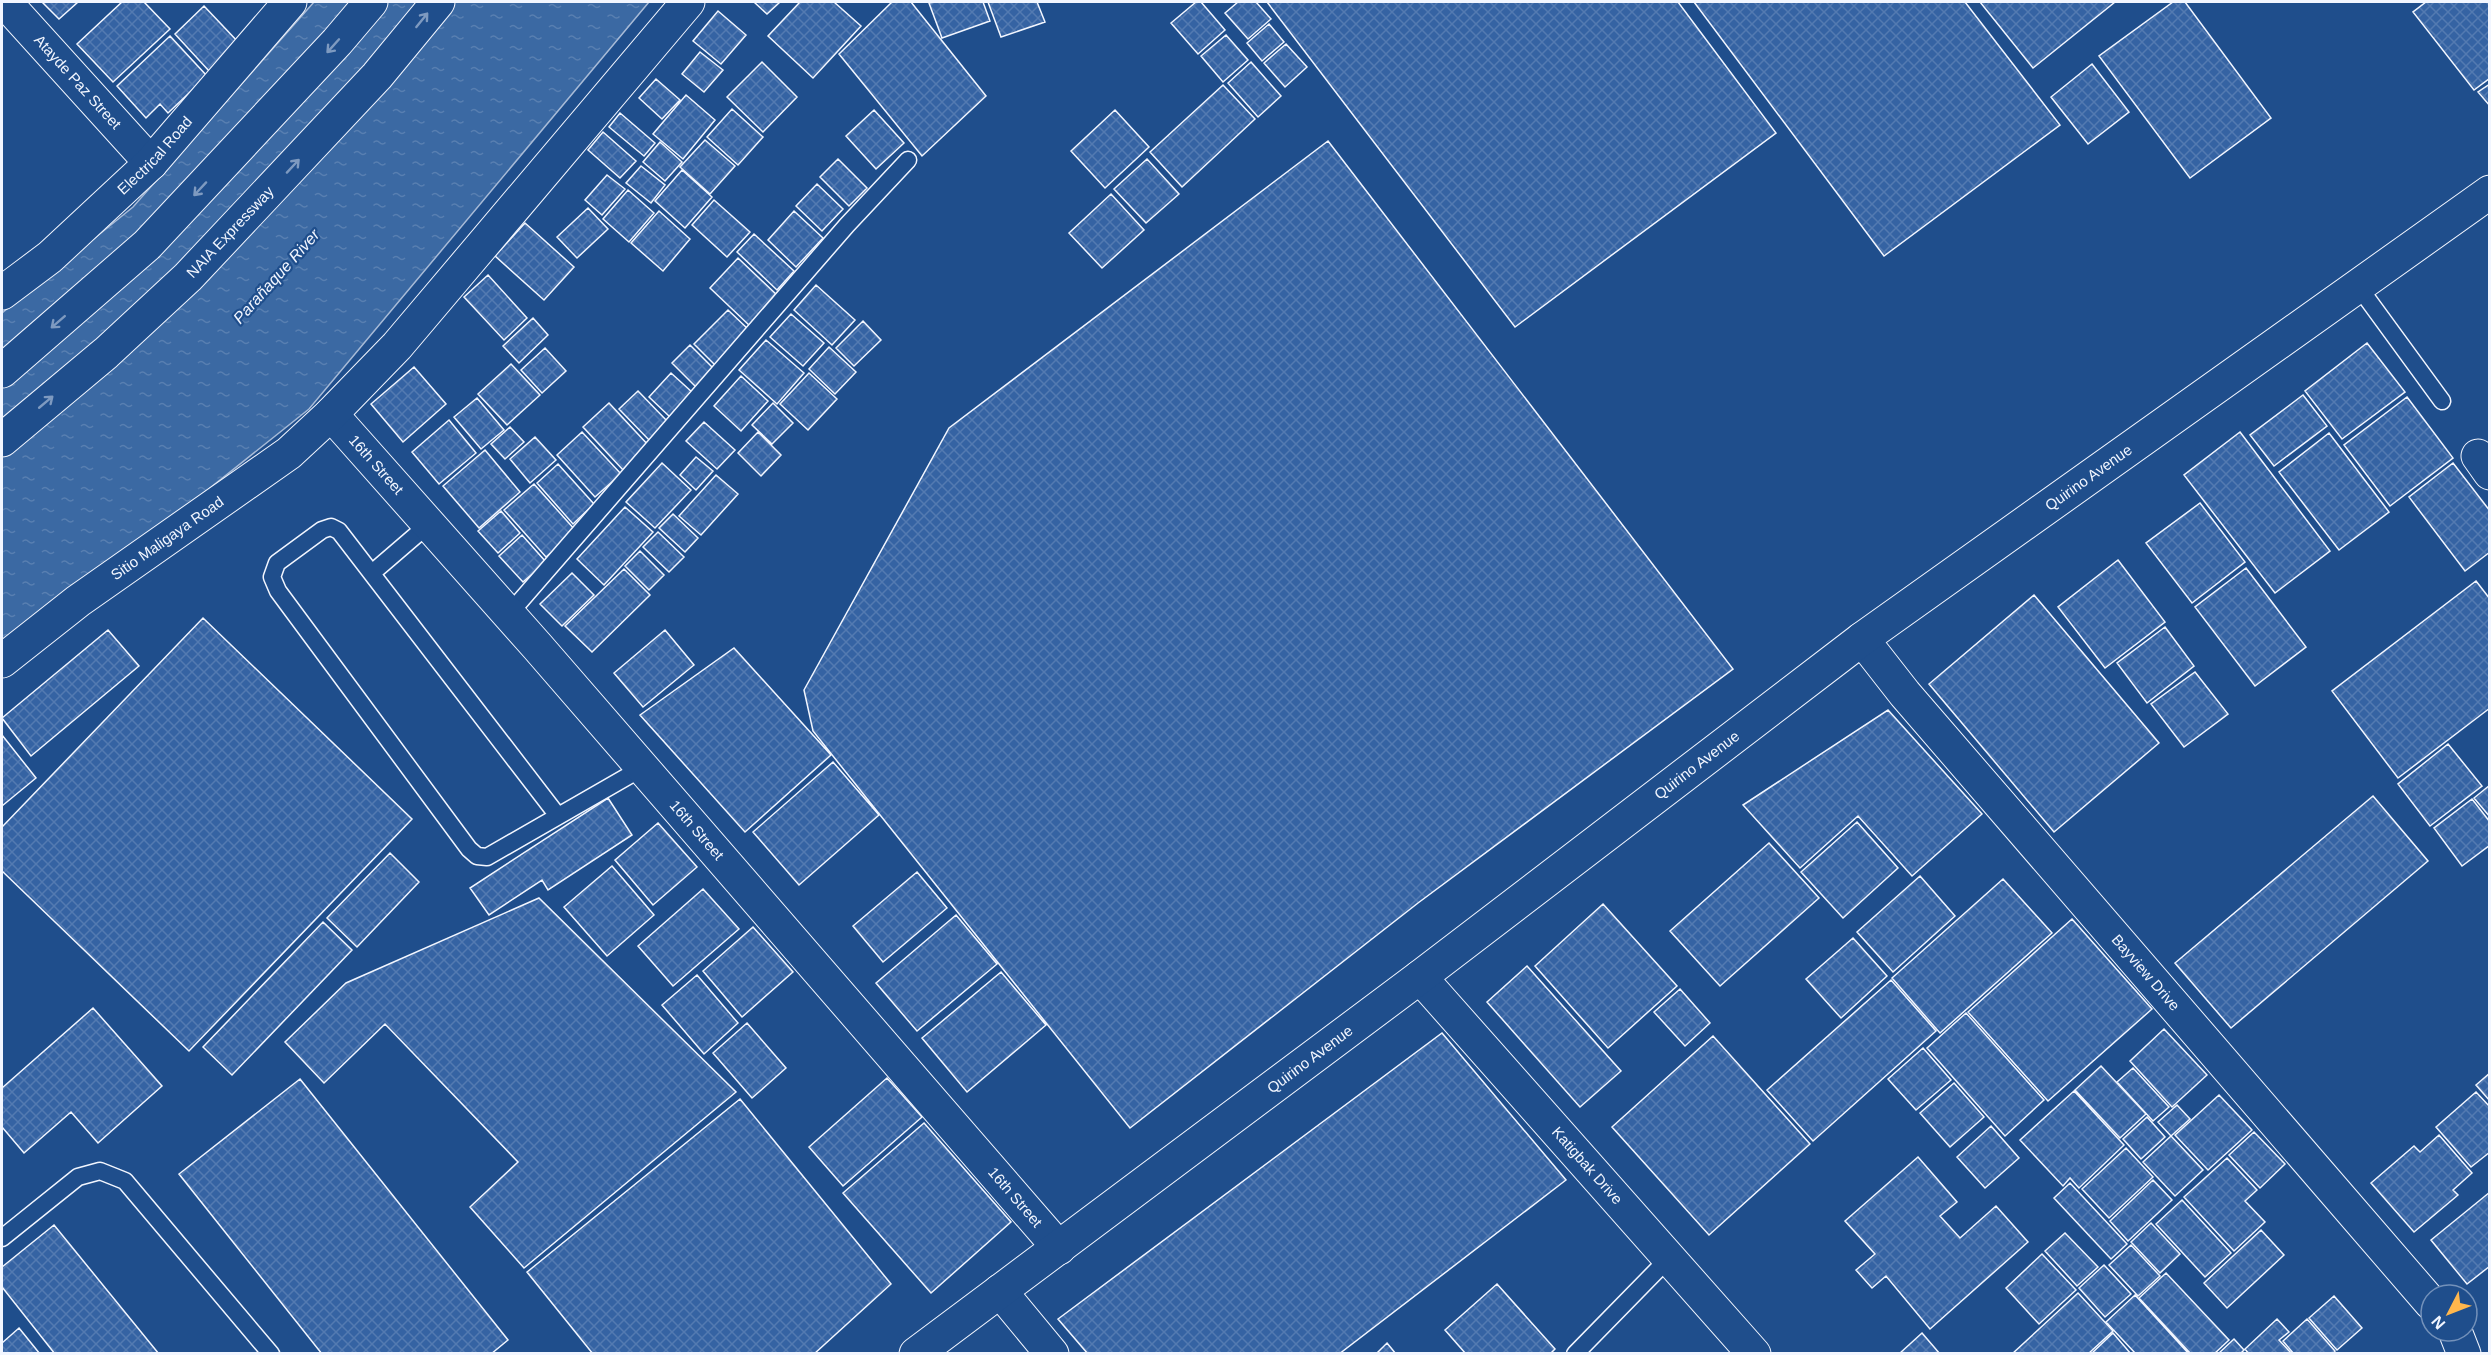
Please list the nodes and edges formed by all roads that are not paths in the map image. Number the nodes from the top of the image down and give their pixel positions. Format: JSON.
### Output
{"nodes":[{"id":1,"x":5,"y":2,"type":"edge"},
{"id":2,"x":290,"y":2,"type":"edge"},
{"id":3,"x":370,"y":2,"type":"edge"},
{"id":4,"x":438,"y":2,"type":"edge"},
{"id":5,"x":688,"y":2,"type":"edge"},
{"id":6,"x":908,"y":160,"type":"dead end"},
{"id":7,"x":151,"y":163,"type":"junction"},
{"id":8,"x":2490,"y":192,"type":"edge"},
{"id":9,"x":2358,"y":286,"type":"junction"},
{"id":10,"x":2,"y":293,"type":"edge"},
{"id":11,"x":2,"y":371,"type":"edge"},
{"id":12,"x":2442,"y":401,"type":"dead end"},
{"id":13,"x":332,"y":414,"type":"junction"},
{"id":14,"x":2,"y":440,"type":"edge"},
{"id":15,"x":429,"y":524,"type":"junction"},
{"id":16,"x":372,"y":573,"type":"junction"},
{"id":17,"x":509,"y":614,"type":"junction"},
{"id":18,"x":1862,"y":639,"type":"junction"},
{"id":19,"x":2,"y":661,"type":"edge"},
{"id":20,"x":642,"y":768,"type":"junction"},
{"id":21,"x":558,"y":816,"type":"junction"},
{"id":22,"x":1420,"y":977,"type":"junction"},
{"id":23,"x":2,"y":1238,"type":"edge"},
{"id":24,"x":1059,"y":1248,"type":"junction"},
{"id":25,"x":1668,"y":1258,"type":"junction"},
{"id":26,"x":2419,"y":1289,"type":"edge"},
{"id":27,"x":1000,"y":1291,"type":"junction"},
{"id":28,"x":271,"y":1353,"type":"edge"},
{"id":29,"x":916,"y":1353,"type":"edge"},
{"id":30,"x":1052,"y":1353,"type":"edge"},
{"id":31,"x":1577,"y":1353,"type":"edge"},
{"id":32,"x":1754,"y":1353,"type":"edge"}],
"edges":[{"from":1,"to":7,"type":"main road","name":"Atayde Paz Street"},
{"from":2,"to":7,"type":"main road","name":"Electrical Road"},
{"from":3,"to":11,"type":"main road","one_way":true},
{"from":14,"to":4,"type":"main road","name":"NAIA Expressway","one_way":true},
{"from":5,"to":13,"type":"main road","name":"Sitio Maligaya Road"},
{"from":6,"to":17,"type":"lane"},
{"from":7,"to":10,"type":"main road","name":"Electrical Road"},
{"from":8,"to":9,"type":"main road","name":"Quirino Avenue"},
{"from":9,"to":12,"type":"lane"},
{"from":9,"to":18,"type":"main road","name":"Quirino Avenue"},
{"from":13,"to":15,"type":"main road","name":"16th Street"},
{"from":13,"to":19,"type":"main road","name":"Sitio Maligaya Road"},
{"from":15,"to":16,"type":"lane"},
{"from":15,"to":17,"type":"main road","name":"16th Street"},
{"from":16,"to":21,"type":"lane"},
{"from":16,"to":21,"type":"lane"},
{"from":17,"to":20,"type":"main road","name":"16th Street"},
{"from":18,"to":22,"type":"main road","name":"Quirino Avenue"},
{"from":18,"to":26,"type":"main road","name":"Bayview Drive"},
{"from":20,"to":21,"type":"lane"},
{"from":20,"to":24,"type":"main road","name":"16th Street"},
{"from":22,"to":24,"type":"main road","name":"Quirino Avenue"},
{"from":22,"to":25,"type":"main road","name":"Katigbak Drive"},
{"from":23,"to":28,"type":"lane"},
{"from":24,"to":27,"type":"main road","name":"Quirino Avenue"},
{"from":25,"to":31,"type":"lane"},
{"from":25,"to":32,"type":"main road","name":"Katigbak Drive"},
{"from":27,"to":29,"type":"main road","name":"Quirino Avenue"},
{"from":27,"to":30,"type":"main road"}]}
